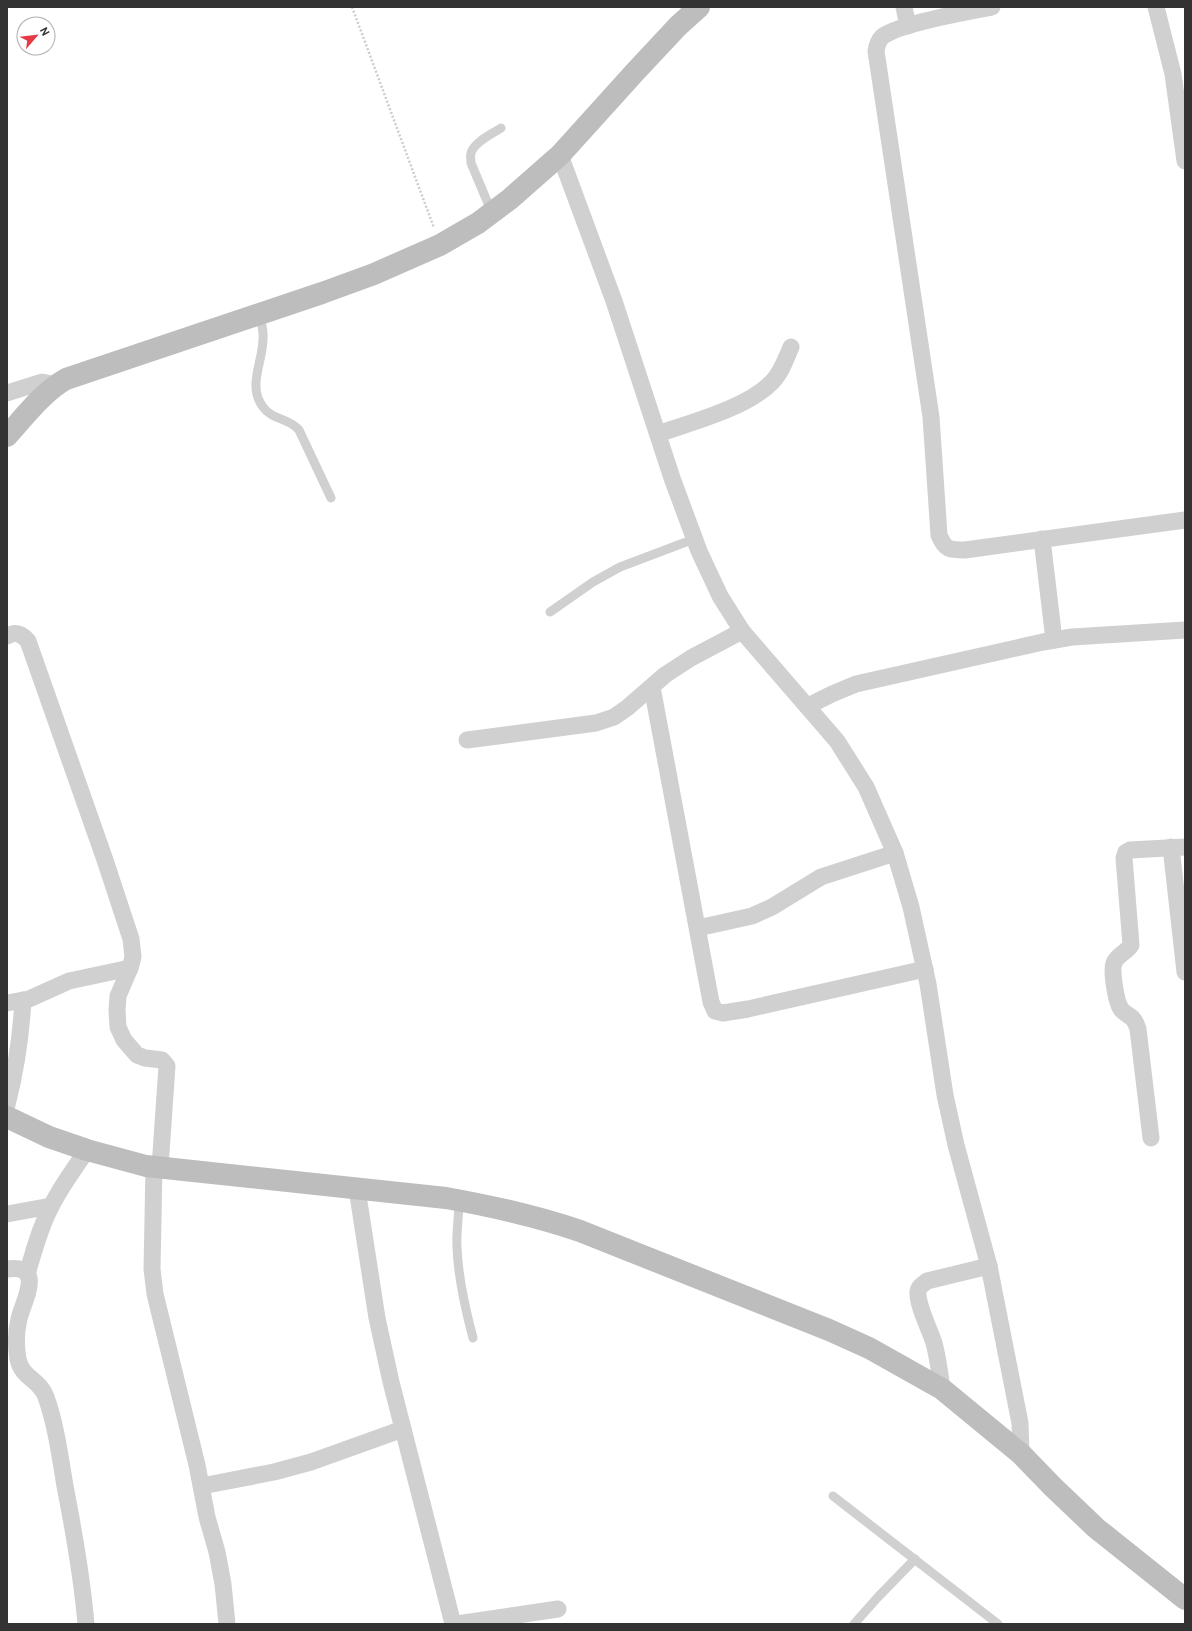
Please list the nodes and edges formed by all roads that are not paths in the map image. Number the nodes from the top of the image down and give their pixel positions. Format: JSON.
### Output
{"nodes":[{"id":1,"x":699,"y":7,"type":"edge"},
{"id":2,"x":904,"y":7,"type":"edge"},
{"id":3,"x":992,"y":7,"type":"edge"},
{"id":4,"x":1156,"y":7,"type":"edge"},
{"id":5,"x":908,"y":26,"type":"junction"},
{"id":6,"x":501,"y":128,"type":"dead end"},
{"id":7,"x":560,"y":155,"type":"junction"},
{"id":8,"x":1185,"y":161,"type":"edge"},
{"id":9,"x":492,"y":213,"type":"junction"},
{"id":10,"x":259,"y":314,"type":"junction"},
{"id":11,"x":791,"y":347,"type":"dead end"},
{"id":12,"x":62,"y":382,"type":"junction"},
{"id":13,"x":7,"y":393,"type":"edge"},
{"id":14,"x":658,"y":434,"type":"junction"},
{"id":15,"x":7,"y":436,"type":"edge"},
{"id":16,"x":330,"y":498,"type":"dead end"},
{"id":17,"x":1185,"y":520,"type":"edge"},
{"id":18,"x":694,"y":539,"type":"junction"},
{"id":19,"x":1042,"y":539,"type":"junction"},
{"id":20,"x":550,"y":612,"type":"dead end"},
{"id":21,"x":1185,"y":630,"type":"edge"},
{"id":22,"x":742,"y":632,"type":"junction"},
{"id":23,"x":7,"y":636,"type":"edge"},
{"id":24,"x":1054,"y":640,"type":"junction"},
{"id":25,"x":652,"y":687,"type":"junction"},
{"id":26,"x":808,"y":706,"type":"junction"},
{"id":27,"x":467,"y":740,"type":"dead end"},
{"id":28,"x":1178,"y":847,"type":"edge"},
{"id":29,"x":895,"y":853,"type":"junction"},
{"id":30,"x":698,"y":928,"type":"junction"},
{"id":31,"x":130,"y":968,"type":"junction"},
{"id":32,"x":925,"y":969,"type":"junction"},
{"id":33,"x":1185,"y":972,"type":"edge"},
{"id":34,"x":15,"y":1002,"type":"edge"},
{"id":35,"x":7,"y":1104,"type":"edge"},
{"id":36,"x":7,"y":1117,"type":"edge"},
{"id":37,"x":1151,"y":1138,"type":"dead end"},
{"id":38,"x":87,"y":1150,"type":"junction"},
{"id":39,"x":157,"y":1167,"type":"junction"},
{"id":40,"x":357,"y":1189,"type":"junction"},
{"id":41,"x":459,"y":1201,"type":"junction"},
{"id":42,"x":51,"y":1206,"type":"junction"},
{"id":43,"x":7,"y":1214,"type":"edge"},
{"id":44,"x":989,"y":1266,"type":"junction"},
{"id":45,"x":7,"y":1269,"type":"edge"},
{"id":46,"x":27,"y":1274,"type":"junction"},
{"id":47,"x":472,"y":1338,"type":"dead end"},
{"id":48,"x":942,"y":1389,"type":"junction"},
{"id":49,"x":403,"y":1429,"type":"junction"},
{"id":50,"x":1021,"y":1454,"type":"junction"},
{"id":51,"x":202,"y":1486,"type":"junction"},
{"id":52,"x":833,"y":1496,"type":"dead end"},
{"id":53,"x":915,"y":1559,"type":"junction"},
{"id":54,"x":1185,"y":1599,"type":"edge"},
{"id":55,"x":558,"y":1609,"type":"dead end"},
{"id":56,"x":86,"y":1624,"type":"edge"},
{"id":57,"x":227,"y":1624,"type":"edge"},
{"id":58,"x":453,"y":1624,"type":"edge"},
{"id":59,"x":457,"y":1624,"type":"edge"},
{"id":60,"x":854,"y":1624,"type":"edge"},
{"id":61,"x":998,"y":1624,"type":"edge"}],
"edges":[{"from":1,"to":7,"type":"street"},
{"from":2,"to":5,"type":"street"},
{"from":3,"to":5,"type":"street"},
{"from":4,"to":8,"type":"street"},
{"from":5,"to":19,"type":"street"},
{"from":6,"to":9,"type":"lane"},
{"from":7,"to":9,"type":"street"},
{"from":7,"to":14,"type":"street"},
{"from":9,"to":10,"type":"street"},
{"from":10,"to":12,"type":"street"},
{"from":10,"to":16,"type":"lane"},
{"from":11,"to":14,"type":"street"},
{"from":12,"to":13,"type":"street"},
{"from":12,"to":15,"type":"street"},
{"from":14,"to":18,"type":"street"},
{"from":17,"to":19,"type":"street"},
{"from":18,"to":20,"type":"lane"},
{"from":18,"to":22,"type":"street"},
{"from":19,"to":24,"type":"street"},
{"from":21,"to":24,"type":"street"},
{"from":22,"to":25,"type":"street"},
{"from":22,"to":26,"type":"street"},
{"from":23,"to":31,"type":"street"},
{"from":24,"to":26,"type":"street"},
{"from":25,"to":27,"type":"street"},
{"from":25,"to":30,"type":"street"},
{"from":26,"to":29,"type":"street"},
{"from":28,"to":33,"type":"street"},
{"from":28,"to":37,"type":"street"},
{"from":29,"to":30,"type":"street"},
{"from":29,"to":32,"type":"street"},
{"from":30,"to":32,"type":"street"},
{"from":31,"to":34,"type":"street"},
{"from":31,"to":39,"type":"street"},
{"from":32,"to":44,"type":"street"},
{"from":34,"to":35,"type":"street"},
{"from":36,"to":38,"type":"street"},
{"from":38,"to":39,"type":"street"},
{"from":38,"to":42,"type":"street"},
{"from":39,"to":40,"type":"street"},
{"from":39,"to":51,"type":"street"},
{"from":40,"to":41,"type":"street"},
{"from":40,"to":49,"type":"street"},
{"from":41,"to":47,"type":"lane"},
{"from":41,"to":48,"type":"street"},
{"from":42,"to":43,"type":"street"},
{"from":42,"to":46,"type":"street"},
{"from":44,"to":48,"type":"street"},
{"from":44,"to":50,"type":"street"},
{"from":45,"to":46,"type":"street"},
{"from":46,"to":56,"type":"street"},
{"from":48,"to":50,"type":"street"},
{"from":49,"to":51,"type":"street"},
{"from":49,"to":58,"type":"street"},
{"from":50,"to":54,"type":"street"},
{"from":51,"to":57,"type":"street"},
{"from":52,"to":53,"type":"lane"},
{"from":53,"to":60,"type":"lane"},
{"from":53,"to":61,"type":"lane"},
{"from":55,"to":59,"type":"street"}]}
